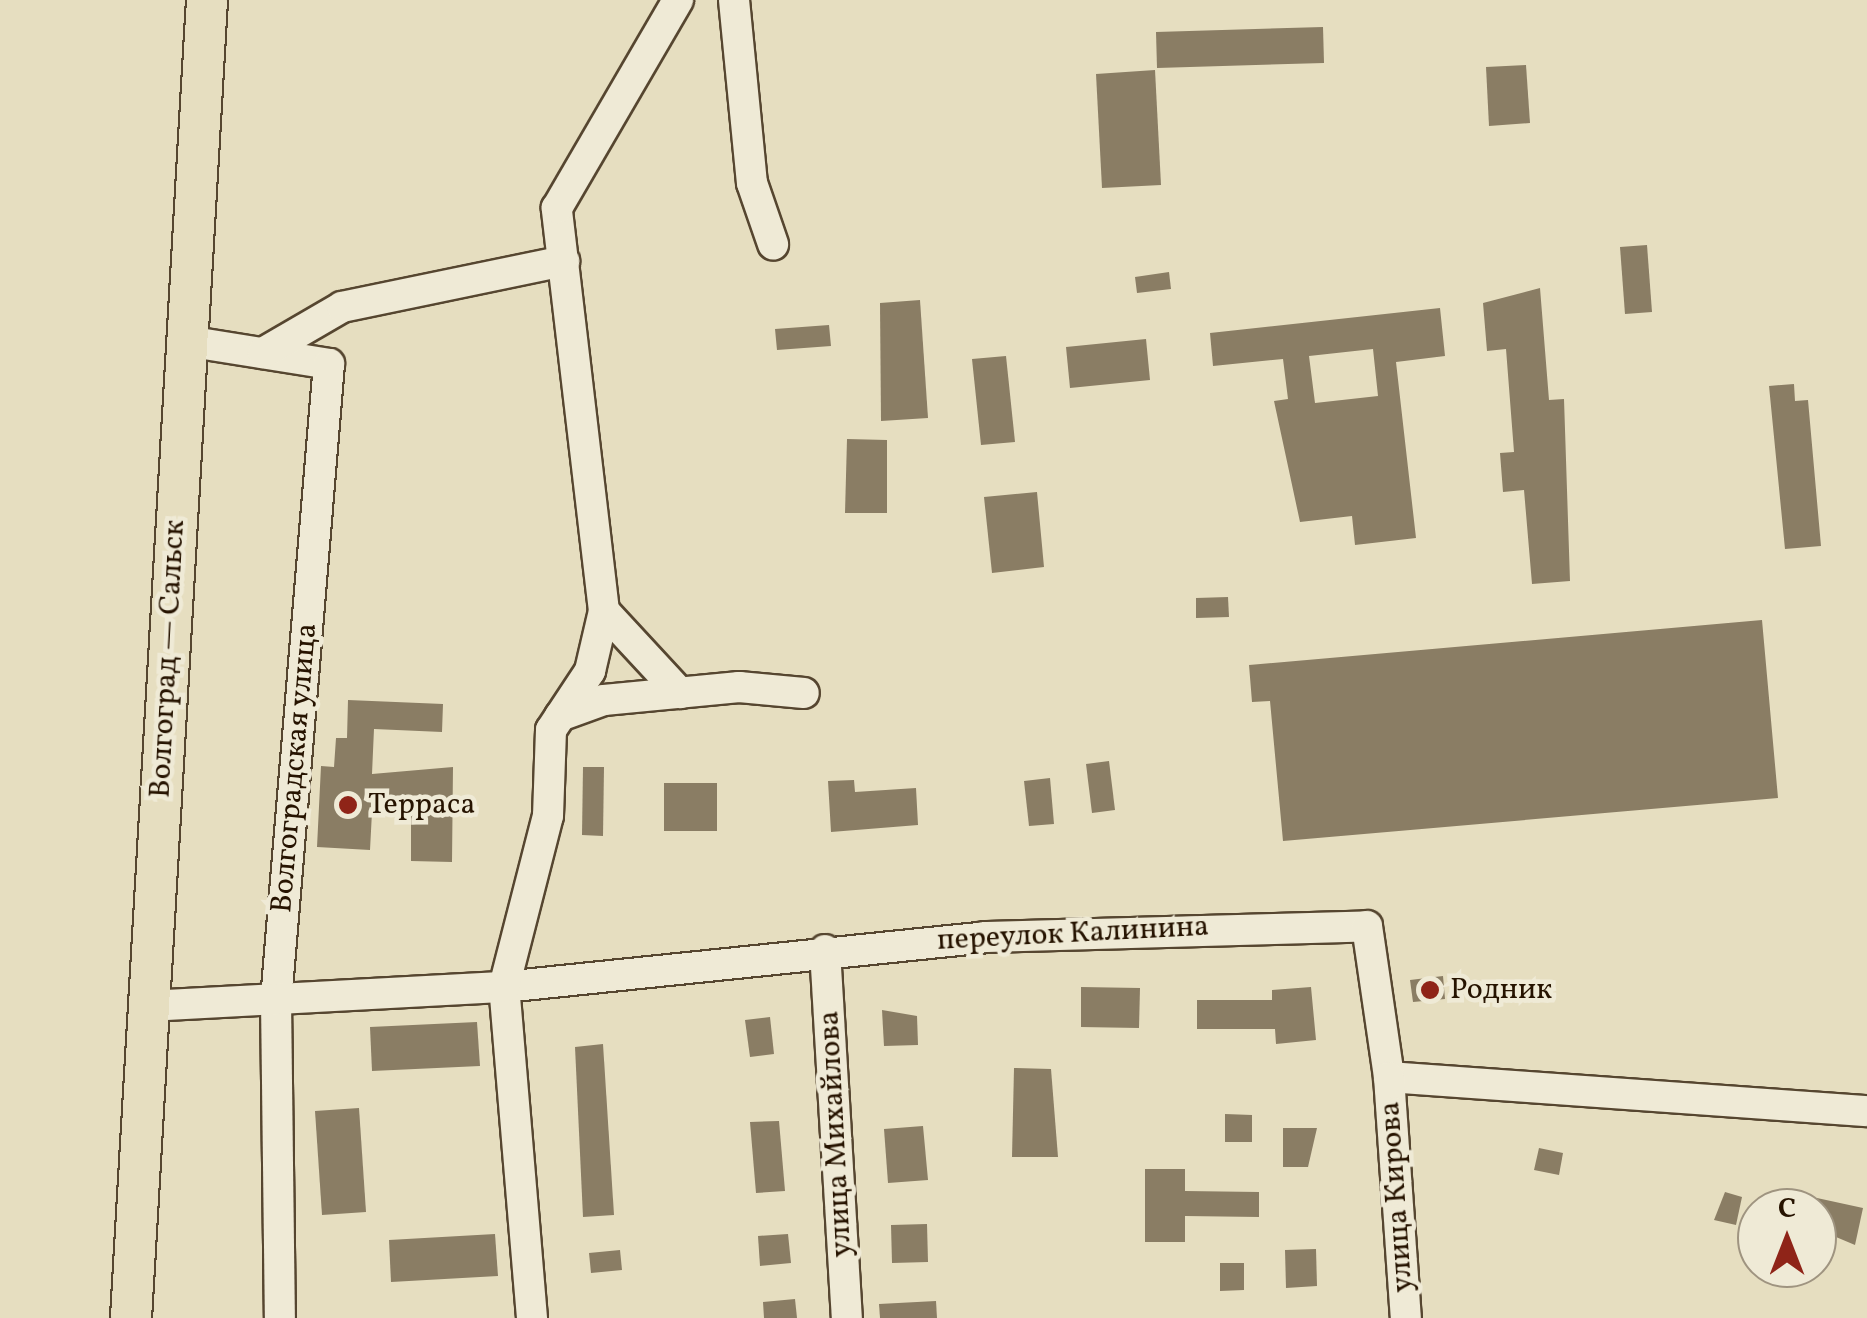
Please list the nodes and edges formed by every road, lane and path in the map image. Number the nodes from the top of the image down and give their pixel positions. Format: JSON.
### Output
{"nodes":[{"id":1,"x":207,"y":0,"type":"edge"},
{"id":2,"x":678,"y":0,"type":"edge"},
{"id":3,"x":734,"y":0,"type":"edge"},
{"id":4,"x":773,"y":244,"type":"dead end"},
{"id":5,"x":564,"y":261,"type":"junction"},
{"id":6,"x":186,"y":341,"type":"junction"},
{"id":7,"x":263,"y":354,"type":"junction"},
{"id":8,"x":604,"y":611,"type":"junction"},
{"id":9,"x":680,"y":693,"type":"junction"},
{"id":10,"x":804,"y":693,"type":"dead end"},
{"id":11,"x":560,"y":716,"type":"junction"},
{"id":12,"x":825,"y":950,"type":"junction"},
{"id":13,"x":504,"y":987,"type":"junction"},
{"id":14,"x":276,"y":1000,"type":"junction"},
{"id":15,"x":149,"y":1006,"type":"junction"},
{"id":16,"x":1389,"y":1077,"type":"junction"},
{"id":17,"x":1867,"y":1111,"type":"edge"},
{"id":18,"x":131,"y":1318,"type":"edge"},
{"id":19,"x":280,"y":1318,"type":"edge"},
{"id":20,"x":532,"y":1318,"type":"edge"},
{"id":21,"x":847,"y":1318,"type":"edge"},
{"id":22,"x":1406,"y":1318,"type":"edge"}],
"edges":[{"from":1,"to":6,"type":"main road","name":"Волгоград — Сальск"},
{"from":2,"to":5,"type":"street"},
{"from":3,"to":4,"type":"street"},
{"from":5,"to":7,"type":"street"},
{"from":5,"to":8,"type":"street"},
{"from":6,"to":7,"type":"street","name":"Волгоградская улица"},
{"from":6,"to":15,"type":"main road","name":"Волгоград — Сальск"},
{"from":7,"to":14,"type":"street","name":"Волгоградская улица"},
{"from":8,"to":9,"type":"street"},
{"from":8,"to":11,"type":"street"},
{"from":9,"to":10,"type":"street"},
{"from":9,"to":11,"type":"street"},
{"from":11,"to":13,"type":"street"},
{"from":12,"to":13,"type":"street","name":"переулок Калинина"},
{"from":12,"to":16,"type":"street","name":"переулок Калинина"},
{"from":12,"to":21,"type":"street","name":"улица Михайлова"},
{"from":13,"to":14,"type":"street","name":"переулок Калинина"},
{"from":13,"to":20,"type":"street"},
{"from":14,"to":15,"type":"street","name":"переулок Калинина"},
{"from":14,"to":19,"type":"street","name":"Волгоградская улица"},
{"from":15,"to":18,"type":"main road","name":"Волгоград — Сальск"},
{"from":16,"to":17,"type":"street"},
{"from":16,"to":22,"type":"street","name":"улица Кирова"}]}
